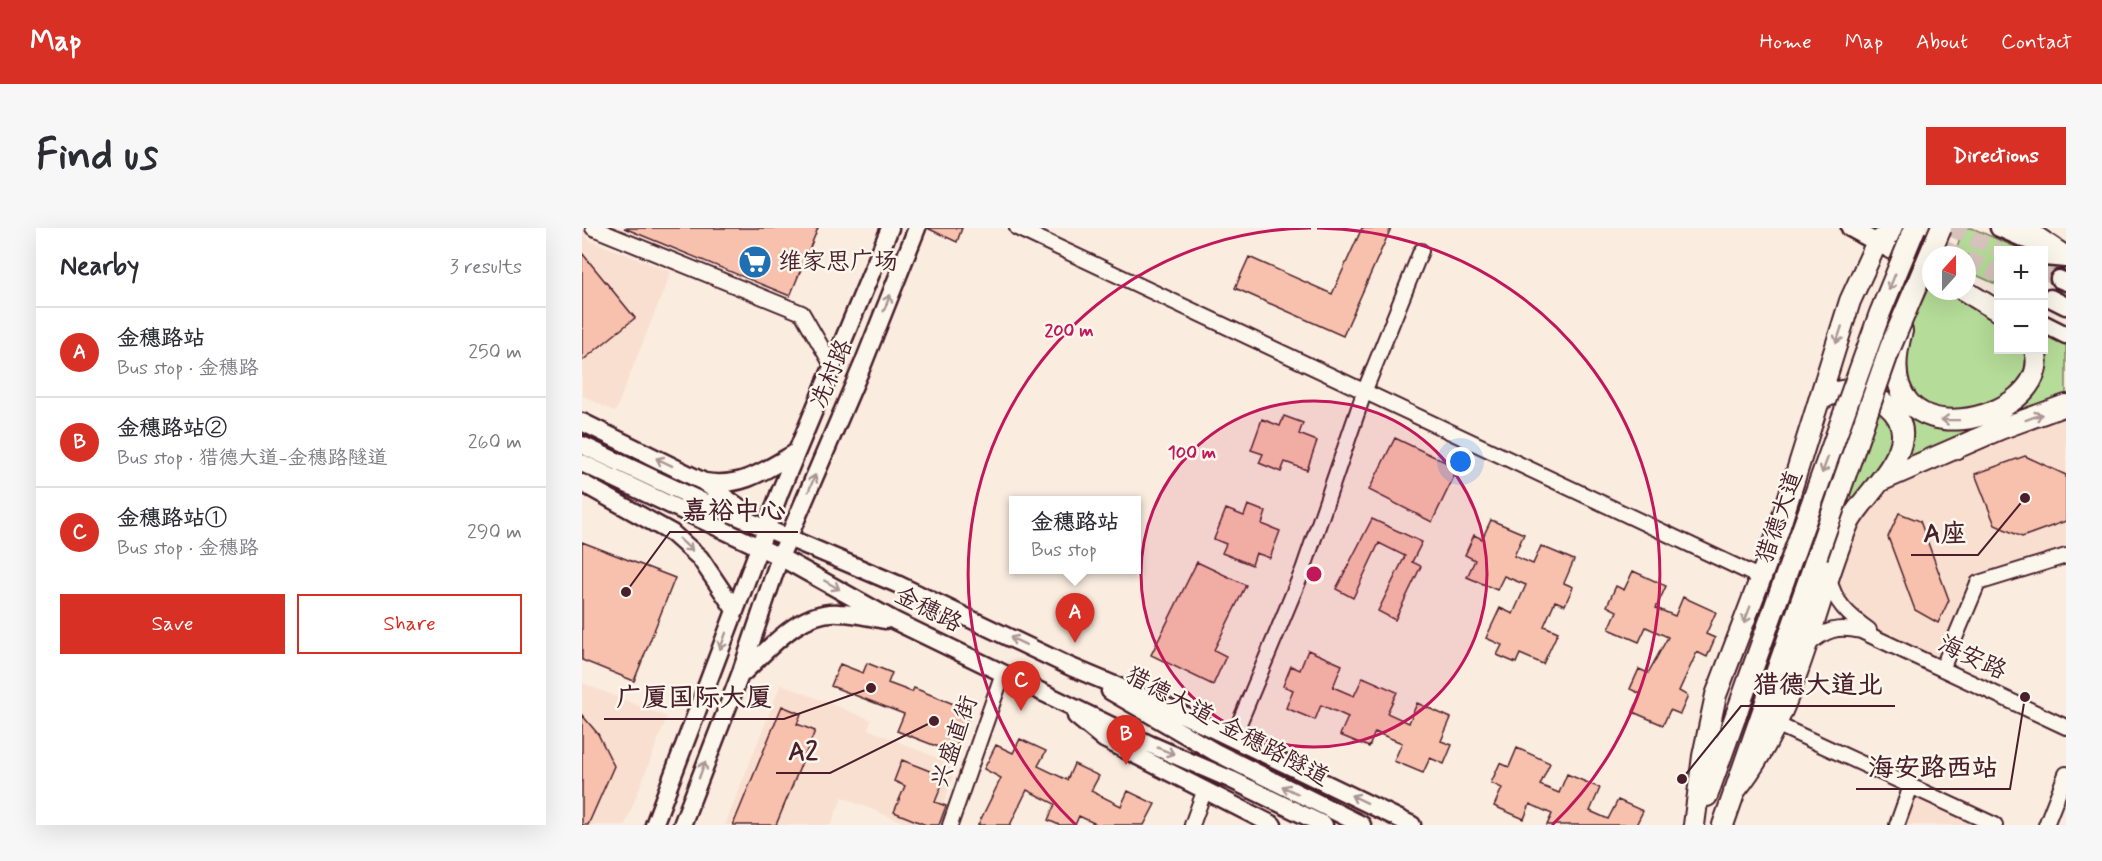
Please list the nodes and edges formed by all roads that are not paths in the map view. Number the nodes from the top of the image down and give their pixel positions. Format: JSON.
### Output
{"nodes":[{"id":1,"x":593,"y":228,"type":"edge"},
{"id":2,"x":890,"y":228,"type":"edge"},
{"id":3,"x":917,"y":228,"type":"edge"},
{"id":4,"x":1017,"y":228,"type":"edge"},
{"id":5,"x":1850,"y":228,"type":"edge"},
{"id":6,"x":1898,"y":228,"type":"edge"},
{"id":7,"x":1915,"y":228,"type":"edge"},
{"id":8,"x":1941,"y":228,"type":"edge"},
{"id":9,"x":1999,"y":228,"type":"edge"},
{"id":10,"x":2023,"y":228,"type":"edge"},
{"id":11,"x":1877,"y":242,"type":"junction"},
{"id":12,"x":1935,"y":246,"type":"edge"},
{"id":13,"x":1420,"y":250,"type":"dead end"},
{"id":14,"x":2048,"y":257,"type":"edge"},
{"id":15,"x":2066,"y":258,"type":"edge"},
{"id":16,"x":1922,"y":276,"type":"edge"},
{"id":17,"x":1922,"y":282,"type":"edge"},
{"id":18,"x":1922,"y":283,"type":"edge"},
{"id":19,"x":1976,"y":294,"type":"edge"},
{"id":20,"x":1976,"y":297,"type":"edge"},
{"id":21,"x":2050,"y":298,"type":"dead end"},
{"id":22,"x":1994,"y":302,"type":"edge"},
{"id":23,"x":2066,"y":306,"type":"edge"},
{"id":24,"x":1994,"y":308,"type":"edge"},
{"id":25,"x":2035,"y":354,"type":"edge"},
{"id":26,"x":833,"y":367,"type":"junction"},
{"id":27,"x":1365,"y":390,"type":"junction"},
{"id":28,"x":1819,"y":401,"type":"junction"},
{"id":29,"x":2066,"y":405,"type":"edge"},
{"id":30,"x":582,"y":422,"type":"edge"},
{"id":31,"x":582,"y":445,"type":"edge"},
{"id":32,"x":795,"y":453,"type":"junction"},
{"id":33,"x":582,"y":463,"type":"edge"},
{"id":34,"x":1883,"y":480,"type":"junction"},
{"id":35,"x":702,"y":482,"type":"junction"},
{"id":36,"x":582,"y":483,"type":"edge"},
{"id":37,"x":766,"y":527,"type":"junction"},
{"id":38,"x":790,"y":537,"type":"junction"},
{"id":39,"x":761,"y":548,"type":"junction"},
{"id":40,"x":2066,"y":556,"type":"edge"},
{"id":41,"x":780,"y":557,"type":"junction"},
{"id":42,"x":1761,"y":578,"type":"junction"},
{"id":43,"x":1828,"y":578,"type":"junction"},
{"id":44,"x":735,"y":610,"type":"junction"},
{"id":45,"x":895,"y":621,"type":"junction"},
{"id":46,"x":1890,"y":645,"type":"junction"},
{"id":47,"x":1805,"y":647,"type":"junction"},
{"id":48,"x":1071,"y":667,"type":"junction"},
{"id":49,"x":1941,"y":669,"type":"junction"},
{"id":50,"x":1003,"y":673,"type":"junction"},
{"id":51,"x":740,"y":675,"type":"junction"},
{"id":52,"x":1057,"y":700,"type":"junction"},
{"id":53,"x":1776,"y":724,"type":"junction"},
{"id":54,"x":2066,"y":727,"type":"edge"},
{"id":55,"x":1233,"y":738,"type":"junction"},
{"id":56,"x":2066,"y":774,"type":"edge"},
{"id":57,"x":1911,"y":786,"type":"junction"},
{"id":58,"x":1204,"y":792,"type":"junction"},
{"id":59,"x":1734,"y":792,"type":"junction"},
{"id":60,"x":654,"y":825,"type":"edge"},
{"id":61,"x":682,"y":825,"type":"edge"},
{"id":62,"x":950,"y":825,"type":"edge"},
{"id":63,"x":1192,"y":825,"type":"edge"},
{"id":64,"x":1273,"y":825,"type":"edge"},
{"id":65,"x":1324,"y":825,"type":"edge"},
{"id":66,"x":1362,"y":825,"type":"edge"},
{"id":67,"x":1412,"y":825,"type":"edge"},
{"id":68,"x":1696,"y":825,"type":"edge"},
{"id":69,"x":1723,"y":825,"type":"edge"},
{"id":70,"x":1898,"y":825,"type":"edge"},
{"id":71,"x":1995,"y":825,"type":"edge"},
{"id":72,"x":2046,"y":825,"type":"edge"}],
"edges":[{"from":1,"to":26,"type":"street"},
{"from":2,"to":26,"type":"main road","name":"冼村路"},
{"from":38,"to":3,"type":"main road","name":"冼村路","one_way":true},
{"from":4,"to":27,"type":"street"},
{"from":5,"to":11,"type":"main road"},
{"from":6,"to":11,"type":"highway"},
{"from":7,"to":68,"type":"highway","name":"猎德大道","one_way":true,"bridge":true},
{"from":8,"to":12,"type":"highway","bridge":true},
{"from":9,"to":15,"type":"main road"},
{"from":10,"to":15,"type":"highway"},
{"from":11,"to":16,"type":"main road"},
{"from":11,"to":28,"type":"highway","one_way":true},
{"from":13,"to":27,"type":"street"},
{"from":14,"to":15,"type":"main road"},
{"from":17,"to":59,"type":"highway","name":"猎德大道","bridge":true},
{"from":25,"to":18,"type":"highway","one_way":true,"bridge":true},
{"from":19,"to":22,"type":"main road"},
{"from":20,"to":24,"type":"highway"},
{"from":21,"to":23,"type":"main road"},
{"from":26,"to":32,"type":"main road","name":"冼村路"},
{"from":27,"to":42,"type":"street"},
{"from":27,"to":55,"type":"street"},
{"from":28,"to":34,"type":"highway"},
{"from":28,"to":42,"type":"highway"},
{"from":34,"to":29,"type":"highway","one_way":true},
{"from":35,"to":30,"type":"main road","one_way":true},
{"from":31,"to":37,"type":"main road"},
{"from":32,"to":35,"type":"main road"},
{"from":32,"to":37,"type":"main road","name":"冼村路"},
{"from":33,"to":39,"type":"main road","name":"金穗路"},
{"from":34,"to":43,"type":"highway"},
{"from":35,"to":37,"type":"main road"},
{"from":36,"to":44,"type":"main road","one_way":true},
{"from":37,"to":38,"type":"main road","name":"金穗路"},
{"from":37,"to":39,"type":"main road","name":"冼村路"},
{"from":38,"to":41,"type":"main road","name":"冼村路"},
{"from":48,"to":38,"type":"main road","name":"金穗路","one_way":true},
{"from":39,"to":41,"type":"main road","name":"金穗路"},
{"from":39,"to":44,"type":"main road"},
{"from":40,"to":49,"type":"street"},
{"from":41,"to":45,"type":"main road","name":"金穗路","one_way":true},
{"from":41,"to":51,"type":"main road"},
{"from":42,"to":68,"type":"highway","one_way":true},
{"from":43,"to":46,"type":"street"},
{"from":43,"to":47,"type":"highway"},
{"from":44,"to":60,"type":"main road","one_way":true},
{"from":45,"to":50,"type":"main road","name":"金穗路"},
{"from":45,"to":51,"type":"main road"},
{"from":46,"to":47,"type":"street"},
{"from":46,"to":49,"type":"street","name":"海安路"},
{"from":47,"to":53,"type":"highway"},
{"from":48,"to":55,"type":"main road"},
{"from":66,"to":48,"type":"main road","name":"猎德大道-金穗路隧道","one_way":true},
{"from":49,"to":54,"type":"street","name":"海安路"},
{"from":50,"to":52,"type":"main road","name":"金穗路"},
{"from":50,"to":62,"type":"street","name":"兴盛直街"},
{"from":61,"to":51,"type":"main road","one_way":true},
{"from":52,"to":58,"type":"main road"},
{"from":52,"to":65,"type":"main road","name":"猎德大道-金穗路隧道","one_way":true},
{"from":53,"to":57,"type":"street"},
{"from":53,"to":59,"type":"highway"},
{"from":67,"to":55,"type":"main road","one_way":true},
{"from":56,"to":72,"type":"street"},
{"from":57,"to":70,"type":"street"},
{"from":57,"to":71,"type":"street"},
{"from":58,"to":63,"type":"street"},
{"from":58,"to":64,"type":"main road"},
{"from":59,"to":69,"type":"highway","name":"猎德大道"}]}
